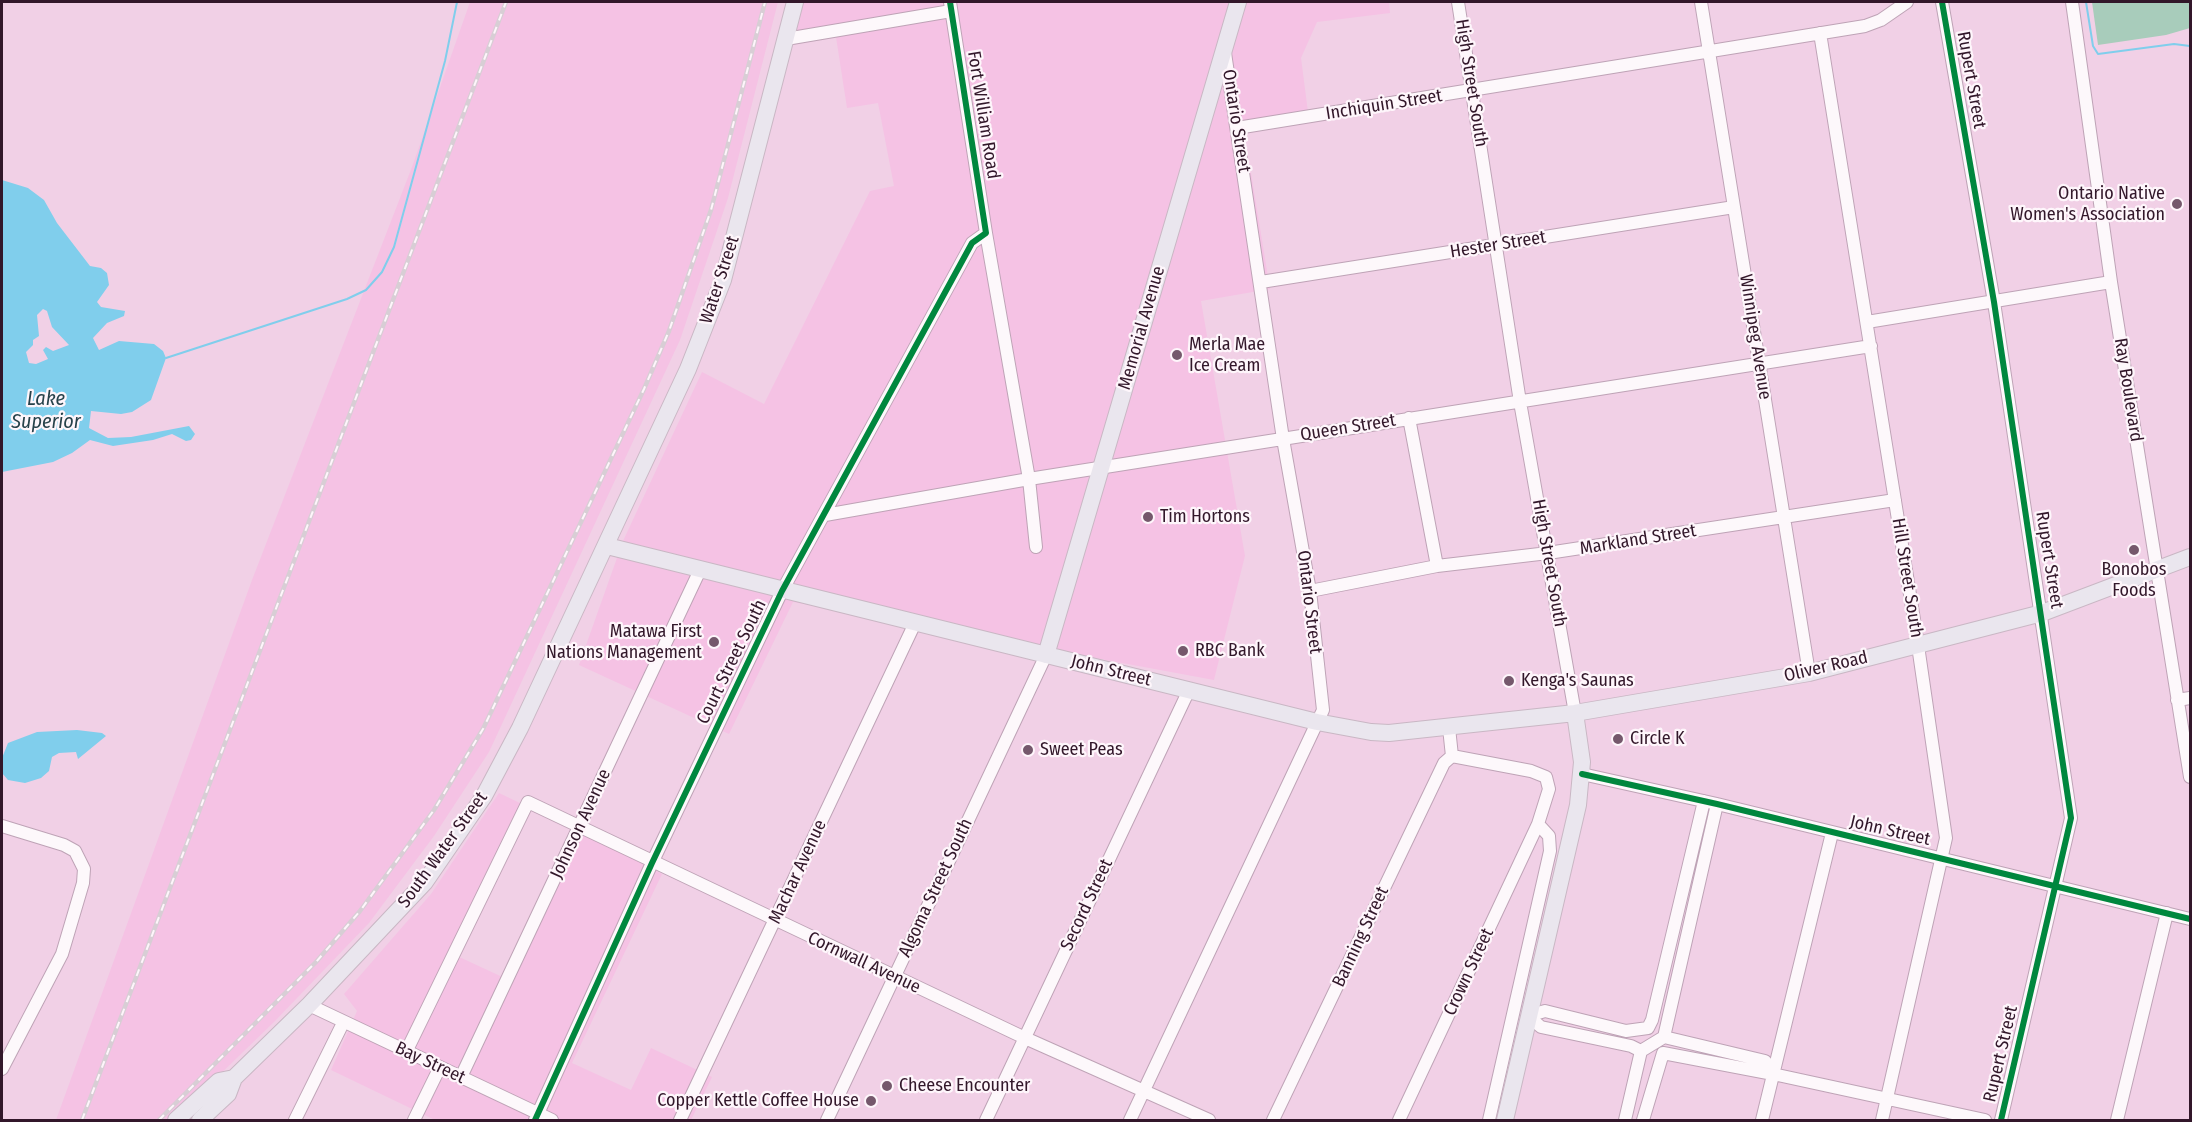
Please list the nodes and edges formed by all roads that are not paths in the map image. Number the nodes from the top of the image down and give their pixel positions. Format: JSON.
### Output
{"nodes":[{"id":1,"x":795,"y":2,"type":"edge"},
{"id":2,"x":1238,"y":2,"type":"edge"},
{"id":3,"x":1458,"y":2,"type":"edge"},
{"id":4,"x":1701,"y":2,"type":"edge"},
{"id":5,"x":1907,"y":2,"type":"edge"},
{"id":6,"x":1942,"y":2,"type":"edge"},
{"id":7,"x":2072,"y":2,"type":"edge"},
{"id":8,"x":950,"y":6,"type":"edge"},
{"id":9,"x":1820,"y":33,"type":"junction"},
{"id":10,"x":786,"y":39,"type":"junction"},
{"id":11,"x":1224,"y":46,"type":"junction"},
{"id":12,"x":1709,"y":52,"type":"junction"},
{"id":13,"x":1472,"y":91,"type":"junction"},
{"id":14,"x":1236,"y":128,"type":"junction"},
{"id":15,"x":1734,"y":207,"type":"junction"},
{"id":16,"x":986,"y":233,"type":"junction"},
{"id":17,"x":1495,"y":245,"type":"junction"},
{"id":18,"x":1261,"y":282,"type":"junction"},
{"id":19,"x":2111,"y":282,"type":"junction"},
{"id":20,"x":1994,"y":302,"type":"junction"},
{"id":21,"x":1868,"y":322,"type":"junction"},
{"id":22,"x":1871,"y":346,"type":"junction"},
{"id":23,"x":1759,"y":363,"type":"junction"},
{"id":24,"x":1520,"y":402,"type":"junction"},
{"id":25,"x":1409,"y":418,"type":"junction"},
{"id":26,"x":1283,"y":439,"type":"junction"},
{"id":27,"x":1101,"y":468,"type":"junction"},
{"id":28,"x":1029,"y":479,"type":"junction"},
{"id":29,"x":1895,"y":500,"type":"junction"},
{"id":30,"x":825,"y":515,"type":"junction"},
{"id":31,"x":1784,"y":518,"type":"junction"},
{"id":32,"x":607,"y":546,"type":"junction"},
{"id":33,"x":1036,"y":546,"type":"dead end"},
{"id":34,"x":1548,"y":553,"type":"junction"},
{"id":35,"x":2190,"y":557,"type":"edge"},
{"id":36,"x":1437,"y":566,"type":"junction"},
{"id":37,"x":2156,"y":569,"type":"junction"},
{"id":38,"x":700,"y":570,"type":"junction"},
{"id":39,"x":782,"y":591,"type":"junction"},
{"id":40,"x":1310,"y":591,"type":"junction"},
{"id":41,"x":2042,"y":613,"type":"junction"},
{"id":42,"x":915,"y":623,"type":"junction"},
{"id":43,"x":1918,"y":646,"type":"junction"},
{"id":44,"x":1046,"y":655,"type":"junction"},
{"id":45,"x":1809,"y":673,"type":"junction"},
{"id":46,"x":1189,"y":690,"type":"junction"},
{"id":47,"x":2190,"y":698,"type":"edge"},
{"id":48,"x":2177,"y":700,"type":"junction"},
{"id":49,"x":1575,"y":714,"type":"junction"},
{"id":50,"x":1317,"y":722,"type":"junction"},
{"id":51,"x":1449,"y":728,"type":"junction"},
{"id":52,"x":1452,"y":756,"type":"junction"},
{"id":53,"x":1582,"y":774,"type":"junction"},
{"id":54,"x":2190,"y":777,"type":"edge"},
{"id":55,"x":1704,"y":801,"type":"junction"},
{"id":56,"x":1717,"y":804,"type":"junction"},
{"id":57,"x":1538,"y":824,"type":"junction"},
{"id":58,"x":2,"y":826,"type":"edge"},
{"id":59,"x":579,"y":826,"type":"junction"},
{"id":60,"x":1832,"y":833,"type":"junction"},
{"id":61,"x":1942,"y":859,"type":"junction"},
{"id":62,"x":652,"y":863,"type":"junction"},
{"id":63,"x":2056,"y":885,"type":"junction"},
{"id":64,"x":2167,"y":913,"type":"junction"},
{"id":65,"x":2190,"y":919,"type":"edge"},
{"id":66,"x":775,"y":921,"type":"junction"},
{"id":67,"x":894,"y":978,"type":"junction"},
{"id":68,"x":309,"y":1005,"type":"junction"},
{"id":69,"x":1528,"y":1016,"type":"junction"},
{"id":70,"x":343,"y":1023,"type":"junction"},
{"id":71,"x":1025,"y":1038,"type":"junction"},
{"id":72,"x":1669,"y":1039,"type":"junction"},
{"id":73,"x":1641,"y":1051,"type":"junction"},
{"id":74,"x":406,"y":1052,"type":"junction"},
{"id":75,"x":440,"y":1067,"type":"junction"},
{"id":76,"x":2,"y":1069,"type":"edge"},
{"id":77,"x":1773,"y":1074,"type":"junction"},
{"id":78,"x":461,"y":1077,"type":"junction"},
{"id":79,"x":234,"y":1078,"type":"junction"},
{"id":80,"x":1143,"y":1093,"type":"junction"},
{"id":81,"x":1887,"y":1098,"type":"junction"},
{"id":82,"x":537,"y":1117,"type":"edge"},
{"id":83,"x":176,"y":1120,"type":"edge"},
{"id":84,"x":200,"y":1120,"type":"edge"},
{"id":85,"x":295,"y":1120,"type":"edge"},
{"id":86,"x":414,"y":1120,"type":"edge"},
{"id":87,"x":552,"y":1120,"type":"edge"},
{"id":88,"x":680,"y":1120,"type":"edge"},
{"id":89,"x":826,"y":1120,"type":"edge"},
{"id":90,"x":986,"y":1120,"type":"edge"},
{"id":91,"x":1130,"y":1120,"type":"edge"},
{"id":92,"x":1209,"y":1120,"type":"edge"},
{"id":93,"x":1273,"y":1120,"type":"edge"},
{"id":94,"x":1399,"y":1120,"type":"edge"},
{"id":95,"x":1489,"y":1120,"type":"edge"},
{"id":96,"x":1505,"y":1120,"type":"edge"},
{"id":97,"x":1626,"y":1120,"type":"edge"},
{"id":98,"x":1643,"y":1120,"type":"edge"},
{"id":99,"x":1762,"y":1120,"type":"edge"},
{"id":100,"x":1882,"y":1120,"type":"edge"},
{"id":101,"x":1985,"y":1120,"type":"edge"},
{"id":102,"x":2001,"y":1120,"type":"edge"},
{"id":103,"x":2117,"y":1120,"type":"edge"}],
"edges":[{"from":1,"to":10,"type":"main road","name":"Water Street"},
{"from":2,"to":11,"type":"main road","name":"Memorial Avenue"},
{"from":3,"to":13,"type":"street","name":"High Street South"},
{"from":4,"to":12,"type":"street","name":"Winnipeg Avenue"},
{"from":5,"to":9,"type":"street","name":"Inchiquin Street"},
{"from":6,"to":20,"type":"street","name":"Rupert Street"},
{"from":7,"to":19,"type":"street","name":"Ray Boulevard"},
{"from":8,"to":10,"type":"street"},
{"from":8,"to":16,"type":"street","name":"Fort William Road"},
{"from":9,"to":12,"type":"street","name":"Inchiquin Street"},
{"from":9,"to":21,"type":"street","name":"Hill Street South"},
{"from":10,"to":32,"type":"main road","name":"Water Street"},
{"from":11,"to":14,"type":"street","name":"Ontario Street"},
{"from":11,"to":27,"type":"main road","name":"Memorial Avenue"},
{"from":12,"to":13,"type":"street","name":"Inchiquin Street"},
{"from":12,"to":15,"type":"street","name":"Winnipeg Avenue"},
{"from":13,"to":14,"type":"street","name":"Inchiquin Street"},
{"from":13,"to":17,"type":"street","name":"High Street South"},
{"from":14,"to":18,"type":"street","name":"Ontario Street"},
{"from":15,"to":17,"type":"street","name":"Hester Street"},
{"from":15,"to":23,"type":"street","name":"Winnipeg Avenue"},
{"from":16,"to":28,"type":"street","name":"Fort William Road"},
{"from":16,"to":30,"type":"street","name":"Court Street South"},
{"from":17,"to":18,"type":"street","name":"Hester Street"},
{"from":17,"to":24,"type":"street","name":"High Street South"},
{"from":18,"to":26,"type":"street","name":"Ontario Street"},
{"from":19,"to":20,"type":"street"},
{"from":19,"to":37,"type":"street","name":"Ray Boulevard"},
{"from":20,"to":21,"type":"street"},
{"from":20,"to":41,"type":"street","name":"Rupert Street"},
{"from":21,"to":22,"type":"street","name":"Hill Street South"},
{"from":22,"to":23,"type":"street","name":"Queen Street"},
{"from":22,"to":29,"type":"street","name":"Hill Street South"},
{"from":23,"to":24,"type":"street","name":"Queen Street"},
{"from":23,"to":31,"type":"street","name":"Winnipeg Avenue"},
{"from":24,"to":25,"type":"street","name":"Queen Street"},
{"from":24,"to":34,"type":"street","name":"High Street South"},
{"from":25,"to":26,"type":"street","name":"Queen Street"},
{"from":25,"to":36,"type":"street"},
{"from":26,"to":27,"type":"street","name":"Queen Street"},
{"from":26,"to":40,"type":"street","name":"Ontario Street"},
{"from":27,"to":28,"type":"street","name":"Queen Street"},
{"from":27,"to":44,"type":"main road","name":"Memorial Avenue"},
{"from":28,"to":30,"type":"street","name":"Queen Street"},
{"from":28,"to":33,"type":"street","name":"Fort William Road"},
{"from":29,"to":31,"type":"street","name":"Markland Street"},
{"from":29,"to":43,"type":"street","name":"Hill Street South"},
{"from":30,"to":39,"type":"street","name":"Court Street South"},
{"from":31,"to":34,"type":"street","name":"Markland Street"},
{"from":31,"to":45,"type":"street","name":"Winnipeg Avenue"},
{"from":32,"to":38,"type":"main road","name":"John Street"},
{"from":32,"to":68,"type":"main road","name":"South Water Street"},
{"from":34,"to":36,"type":"street","name":"Markland Street"},
{"from":34,"to":49,"type":"street","name":"High Street South"},
{"from":35,"to":37,"type":"main road","name":"Oliver Road"},
{"from":36,"to":40,"type":"street","name":"Markland Street"},
{"from":37,"to":41,"type":"main road","name":"Oliver Road"},
{"from":37,"to":48,"type":"street","name":"Ray Boulevard"},
{"from":38,"to":39,"type":"main road","name":"John Street"},
{"from":38,"to":59,"type":"street","name":"Johnson Avenue"},
{"from":39,"to":42,"type":"main road","name":"John Street"},
{"from":39,"to":62,"type":"street","name":"Court Street South"},
{"from":40,"to":50,"type":"street","name":"Ontario Street"},
{"from":41,"to":43,"type":"main road","name":"Oliver Road"},
{"from":41,"to":63,"type":"street","name":"Rupert Street"},
{"from":42,"to":44,"type":"main road","name":"John Street"},
{"from":42,"to":66,"type":"street","name":"Machar Avenue"},
{"from":43,"to":45,"type":"main road","name":"Oliver Road"},
{"from":43,"to":61,"type":"street","name":"Hill Street South"},
{"from":44,"to":46,"type":"main road","name":"John Street"},
{"from":44,"to":67,"type":"street","name":"Algoma Street South"},
{"from":45,"to":49,"type":"main road","name":"Oliver Road"},
{"from":46,"to":50,"type":"main road","name":"John Street"},
{"from":46,"to":71,"type":"street","name":"Secord Street"},
{"from":47,"to":48,"type":"street"},
{"from":48,"to":54,"type":"street","name":"Ray Boulevard"},
{"from":49,"to":51,"type":"main road","name":"Oliver Road"},
{"from":49,"to":53,"type":"main road","name":"High Street South"},
{"from":50,"to":51,"type":"main road","name":"John Street"},
{"from":50,"to":80,"type":"street","name":"Ontario Street"},
{"from":51,"to":52,"type":"street"},
{"from":52,"to":57,"type":"street"},
{"from":52,"to":93,"type":"street","name":"Banning Street"},
{"from":53,"to":55,"type":"street","name":"John Street"},
{"from":53,"to":69,"type":"main road","name":"High Street South"},
{"from":55,"to":56,"type":"street","name":"John Street"},
{"from":55,"to":69,"type":"street"},
{"from":56,"to":60,"type":"street","name":"John Street"},
{"from":56,"to":72,"type":"street"},
{"from":57,"to":94,"type":"street","name":"Crown Street"},
{"from":57,"to":95,"type":"street"},
{"from":58,"to":76,"type":"street"},
{"from":59,"to":62,"type":"street","name":"Cornwall Avenue"},
{"from":59,"to":74,"type":"street","name":"Cornwall Avenue"},
{"from":59,"to":78,"type":"street","name":"Johnson Avenue"},
{"from":60,"to":61,"type":"street","name":"John Street"},
{"from":60,"to":77,"type":"street"},
{"from":61,"to":63,"type":"street","name":"John Street"},
{"from":61,"to":81,"type":"street","name":"Hill Street South"},
{"from":62,"to":66,"type":"street","name":"Cornwall Avenue"},
{"from":62,"to":82,"type":"street","name":"Court Street South"},
{"from":63,"to":64,"type":"street","name":"John Street"},
{"from":63,"to":102,"type":"street","name":"Rupert Street"},
{"from":64,"to":65,"type":"street","name":"John Street"},
{"from":64,"to":103,"type":"street"},
{"from":66,"to":67,"type":"street","name":"Cornwall Avenue"},
{"from":66,"to":88,"type":"street","name":"Machar Avenue"},
{"from":67,"to":71,"type":"street","name":"Cornwall Avenue"},
{"from":67,"to":89,"type":"street","name":"Algoma Street South"},
{"from":68,"to":70,"type":"street","name":"Bay Street"},
{"from":68,"to":79,"type":"main road","name":"South Water Street"},
{"from":69,"to":73,"type":"street"},
{"from":69,"to":96,"type":"main road","name":"High Street South"},
{"from":70,"to":74,"type":"street","name":"Bay Street"},
{"from":70,"to":85,"type":"street"},
{"from":71,"to":80,"type":"street","name":"Cornwall Avenue"},
{"from":71,"to":90,"type":"street","name":"Secord Street"},
{"from":72,"to":73,"type":"street"},
{"from":72,"to":77,"type":"street"},
{"from":73,"to":97,"type":"street"},
{"from":74,"to":75,"type":"street","name":"Bay Street"},
{"from":75,"to":78,"type":"street","name":"Bay Street"},
{"from":75,"to":86,"type":"street"},
{"from":77,"to":81,"type":"street"},
{"from":77,"to":98,"type":"street"},
{"from":77,"to":99,"type":"street"},
{"from":78,"to":82,"type":"street","name":"Bay Street"},
{"from":79,"to":83,"type":"main road","name":"South Water Street"},
{"from":79,"to":84,"type":"main road","name":"South Water Street"},
{"from":80,"to":91,"type":"street","name":"Ontario Street"},
{"from":80,"to":92,"type":"street","name":"Cornwall Avenue"},
{"from":81,"to":100,"type":"street","name":"Hill Street South"},
{"from":81,"to":101,"type":"street"},
{"from":82,"to":87,"type":"street","name":"Bay Street"}]}
